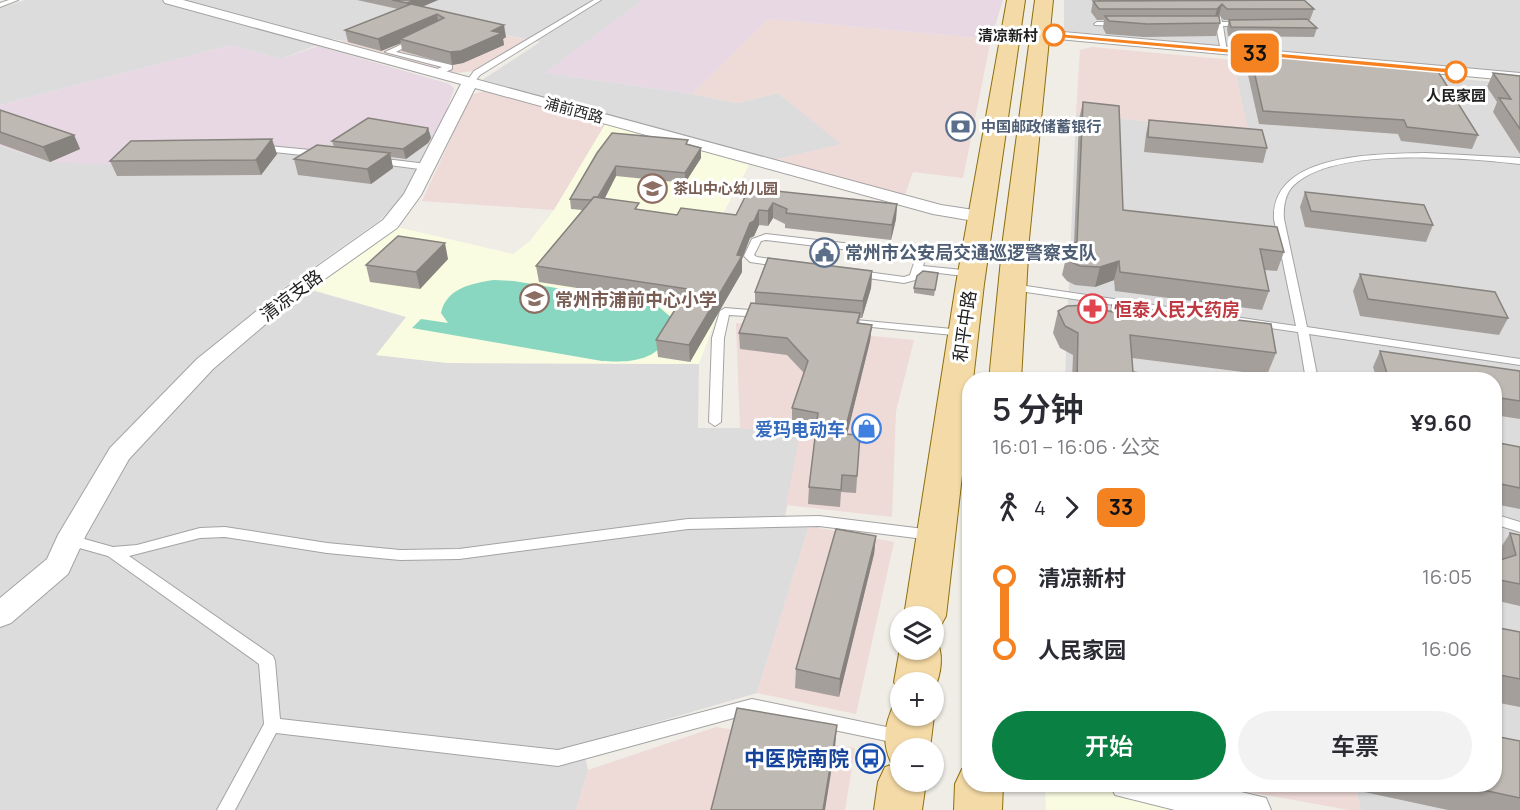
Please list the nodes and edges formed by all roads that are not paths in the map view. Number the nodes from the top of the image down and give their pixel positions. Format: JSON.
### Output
{"nodes":[{"id":1,"x":15,"y":0,"type":"edge"},
{"id":2,"x":169,"y":0,"type":"edge"},
{"id":3,"x":598,"y":0,"type":"edge"},
{"id":4,"x":1016,"y":0,"type":"edge"},
{"id":5,"x":1044,"y":0,"type":"edge"},
{"id":6,"x":1215,"y":4,"type":"edge"},
{"id":7,"x":0,"y":5,"type":"edge"},
{"id":8,"x":1204,"y":7,"type":"edge"},
{"id":9,"x":1228,"y":7,"type":"edge"},
{"id":10,"x":1097,"y":24,"type":"edge"},
{"id":11,"x":1130,"y":24,"type":"edge"},
{"id":12,"x":1197,"y":24,"type":"edge"},
{"id":13,"x":1220,"y":24,"type":"junction"},
{"id":14,"x":1255,"y":24,"type":"edge"},
{"id":15,"x":1041,"y":34,"type":"junction"},
{"id":16,"x":420,"y":38,"type":"edge"},
{"id":17,"x":1226,"y":51,"type":"junction"},
{"id":18,"x":436,"y":73,"type":"junction"},
{"id":19,"x":1520,"y":77,"type":"edge"},
{"id":20,"x":470,"y":82,"type":"junction"},
{"id":21,"x":1478,"y":147,"type":"edge"},
{"id":22,"x":246,"y":148,"type":"edge"},
{"id":23,"x":326,"y":155,"type":"edge"},
{"id":24,"x":1485,"y":159,"type":"junction"},
{"id":25,"x":371,"y":160,"type":"edge"},
{"id":26,"x":1520,"y":161,"type":"edge"},
{"id":27,"x":427,"y":167,"type":"junction"},
{"id":28,"x":980,"y":216,"type":"junction"},
{"id":29,"x":918,"y":268,"type":"junction"},
{"id":30,"x":972,"y":274,"type":"junction"},
{"id":31,"x":1012,"y":287,"type":"junction"},
{"id":32,"x":772,"y":315,"type":"edge"},
{"id":33,"x":832,"y":321,"type":"edge"},
{"id":34,"x":1303,"y":330,"type":"junction"},
{"id":35,"x":963,"y":333,"type":"junction"},
{"id":36,"x":1520,"y":362,"type":"edge"},
{"id":37,"x":1006,"y":372,"type":"edge"},
{"id":38,"x":1311,"y":372,"type":"edge"},
{"id":39,"x":715,"y":422,"type":"dead end"},
{"id":40,"x":1502,"y":521,"type":"edge"},
{"id":41,"x":1520,"y":527,"type":"edge"},
{"id":42,"x":936,"y":535,"type":"junction"},
{"id":43,"x":70,"y":540,"type":"junction"},
{"id":44,"x":113,"y":552,"type":"junction"},
{"id":45,"x":926,"y":606,"type":"edge"},
{"id":46,"x":0,"y":615,"type":"edge"},
{"id":47,"x":272,"y":725,"type":"junction"},
{"id":48,"x":890,"y":742,"type":"edge"},
{"id":49,"x":901,"y":792,"type":"edge"},
{"id":50,"x":979,"y":792,"type":"edge"},
{"id":51,"x":1166,"y":792,"type":"edge"},
{"id":52,"x":226,"y":810,"type":"edge"},
{"id":53,"x":898,"y":810,"type":"edge"},
{"id":54,"x":978,"y":810,"type":"edge"},
{"id":55,"x":1253,"y":810,"type":"edge"}],
"edges":[{"from":1,"to":7,"type":"lane"},
{"from":2,"to":18,"type":"street","name":"浦前西路"},
{"from":3,"to":20,"type":"lane","name":"清凉支路"},
{"from":4,"to":28,"type":"main road","name":"和平中路"},
{"from":5,"to":15,"type":"main road"},
{"from":6,"to":8,"type":"lane"},
{"from":6,"to":9,"type":"lane"},
{"from":6,"to":13,"type":"lane"},
{"from":10,"to":11,"type":"lane"},
{"from":12,"to":13,"type":"lane"},
{"from":13,"to":14,"type":"lane"},
{"from":13,"to":17,"type":"lane"},
{"from":15,"to":17,"type":"street"},
{"from":15,"to":31,"type":"main road"},
{"from":16,"to":18,"type":"lane"},
{"from":17,"to":19,"type":"street"},
{"from":18,"to":20,"type":"street","name":"浦前西路"},
{"from":20,"to":27,"type":"street","name":"清凉支路"},
{"from":20,"to":28,"type":"street","name":"浦前西路"},
{"from":21,"to":24,"type":"lane"},
{"from":22,"to":23,"type":"lane"},
{"from":24,"to":26,"type":"lane"},
{"from":24,"to":34,"type":"lane"},
{"from":25,"to":27,"type":"lane"},
{"from":27,"to":43,"type":"street","name":"清凉支路"},
{"from":28,"to":30,"type":"main road","name":"和平中路"},
{"from":29,"to":29,"type":"lane"},
{"from":29,"to":30,"type":"lane"},
{"from":30,"to":35,"type":"main road","name":"和平中路"},
{"from":31,"to":34,"type":"lane"},
{"from":31,"to":37,"type":"main road"},
{"from":32,"to":39,"type":"lane"},
{"from":33,"to":35,"type":"lane"},
{"from":34,"to":36,"type":"lane"},
{"from":34,"to":38,"type":"lane"},
{"from":35,"to":42,"type":"main road","name":"和平中路"},
{"from":40,"to":41,"type":"lane"},
{"from":42,"to":44,"type":"lane"},
{"from":42,"to":45,"type":"main road","name":"和平中路"},
{"from":43,"to":44,"type":"lane"},
{"from":43,"to":46,"type":"street","name":"清凉支路"},
{"from":44,"to":47,"type":"lane"},
{"from":47,"to":48,"type":"lane"},
{"from":47,"to":52,"type":"lane"},
{"from":49,"to":53,"type":"main road"},
{"from":50,"to":54,"type":"main road"},
{"from":51,"to":55,"type":"street"}]}
